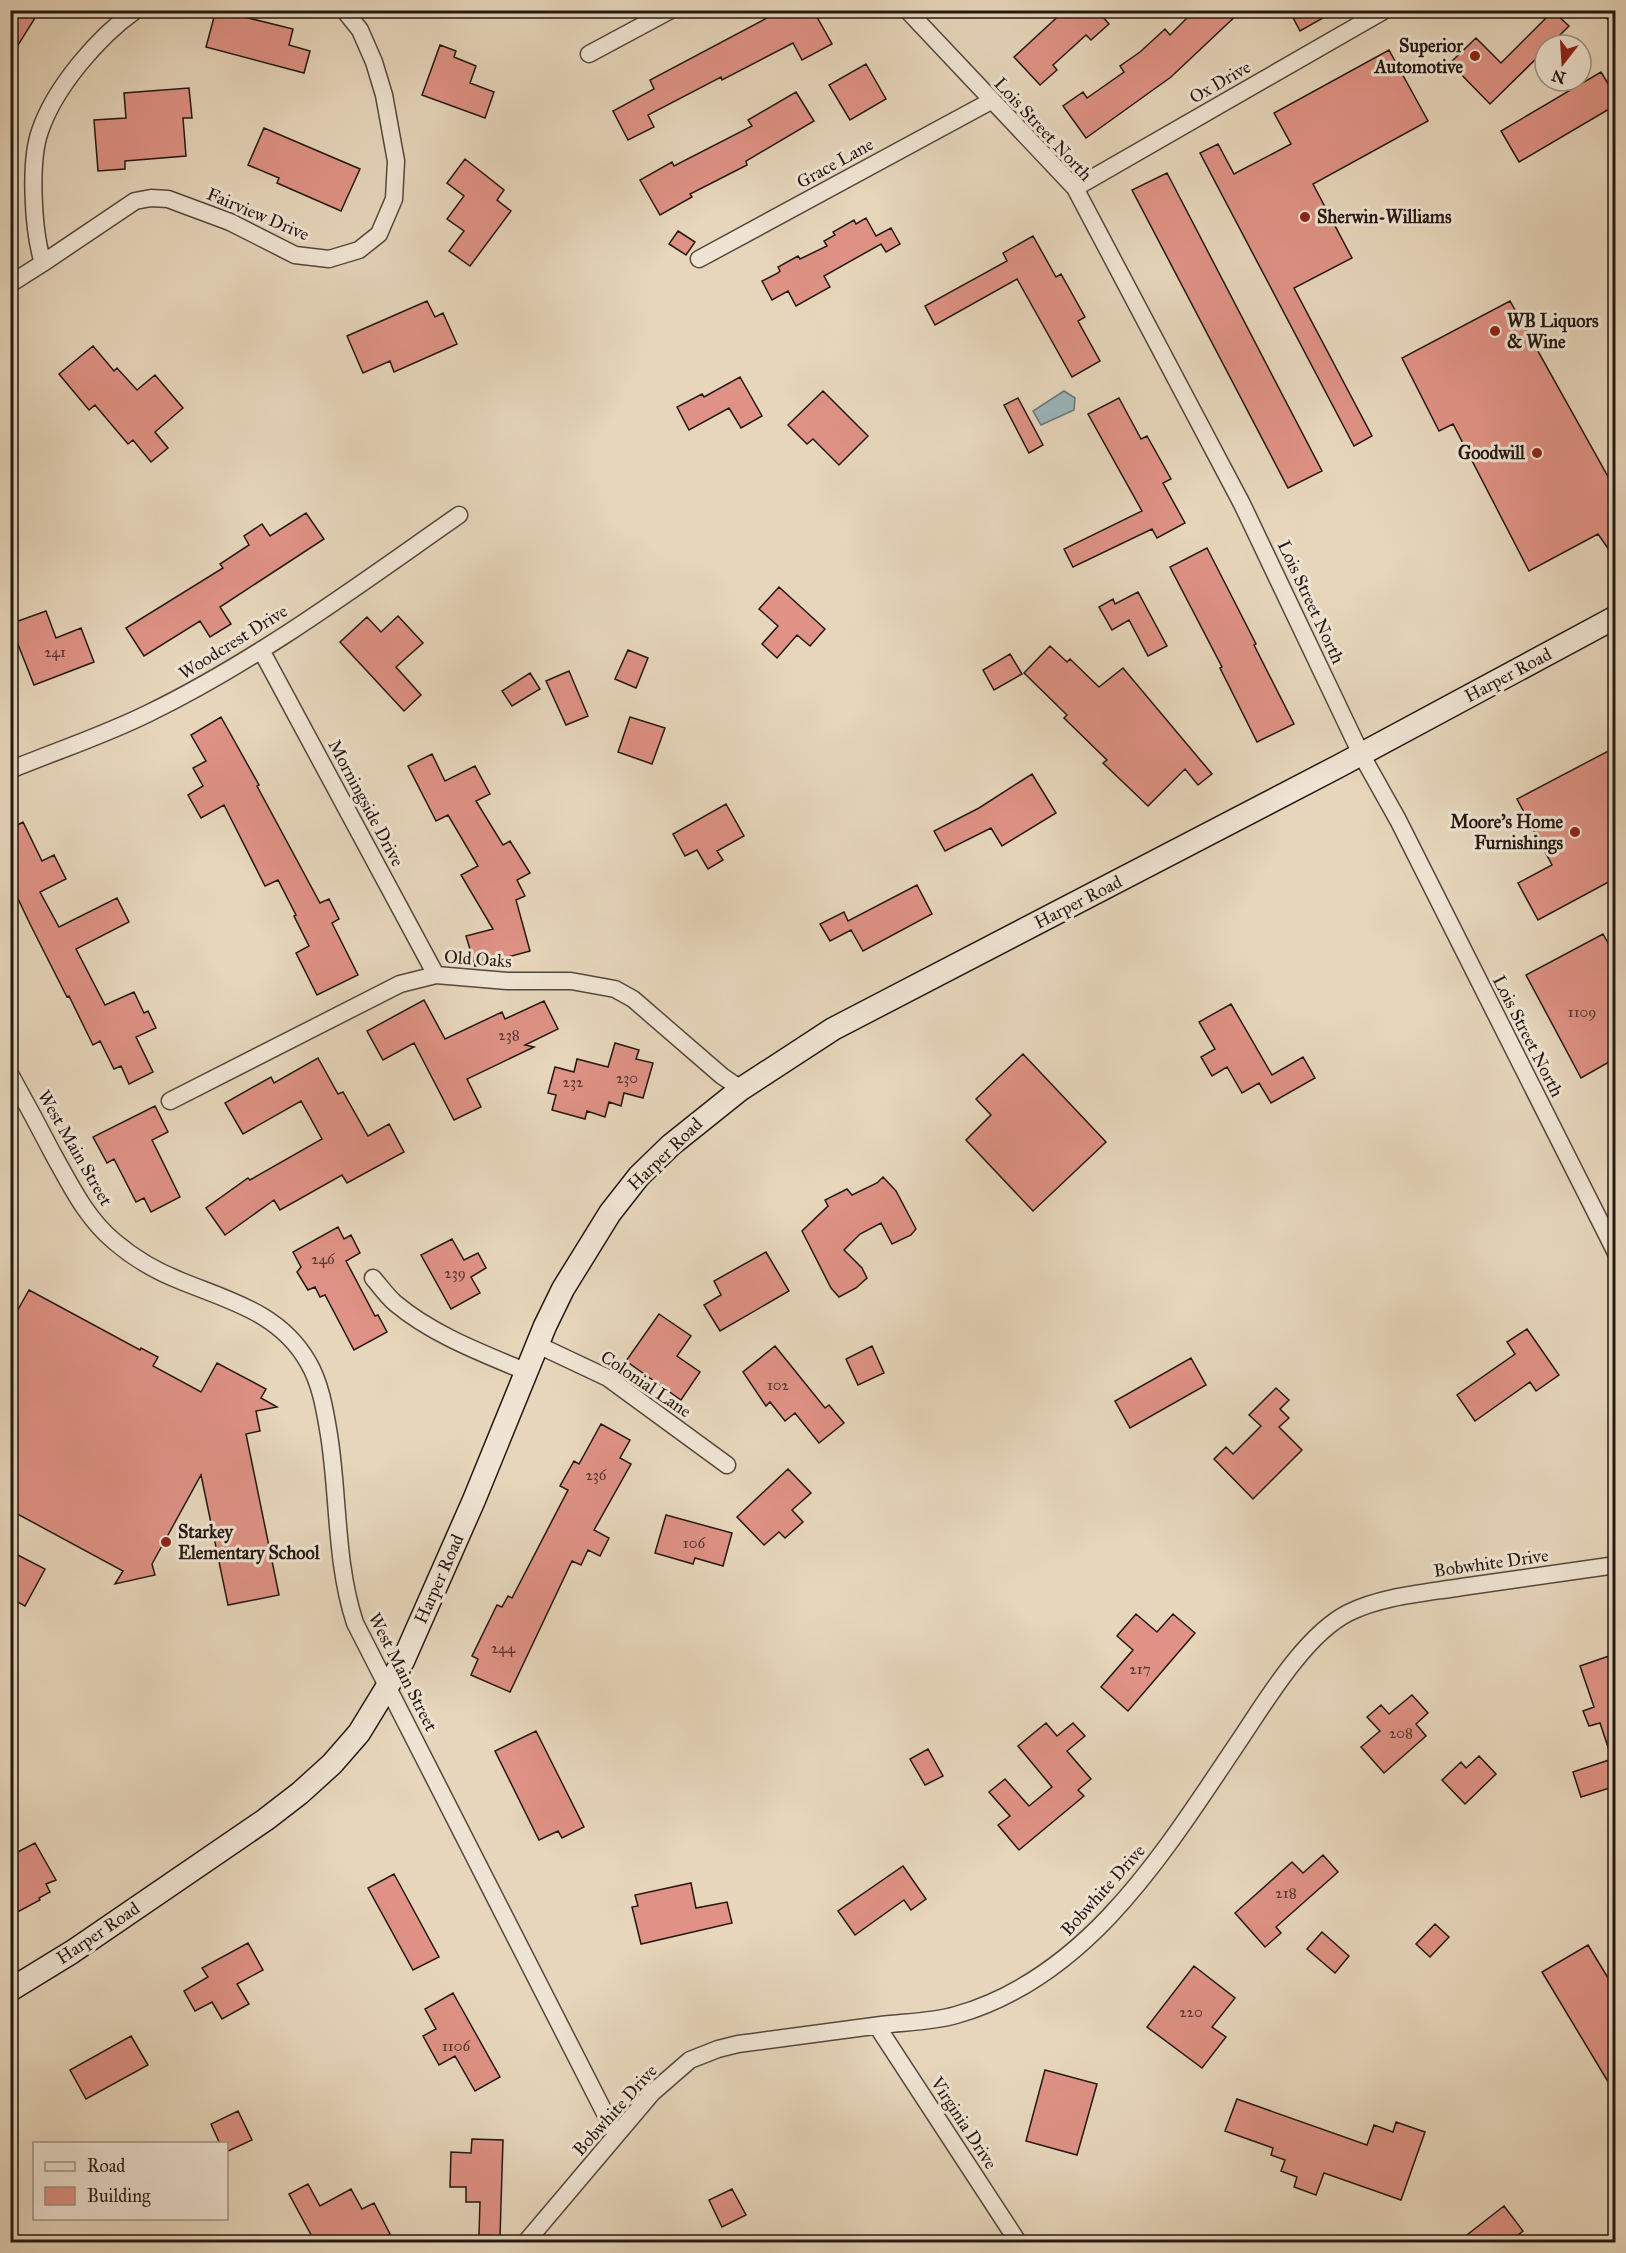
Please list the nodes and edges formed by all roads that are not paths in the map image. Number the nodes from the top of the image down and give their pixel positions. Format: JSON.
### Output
{"nodes":[{"id":1,"x":136,"y":10,"type":"edge"},
{"id":2,"x":344,"y":10,"type":"edge"},
{"id":3,"x":670,"y":10,"type":"edge"},
{"id":4,"x":907,"y":10,"type":"edge"},
{"id":5,"x":1385,"y":10,"type":"edge"},
{"id":6,"x":589,"y":54,"type":"dead end"},
{"id":7,"x":991,"y":101,"type":"junction"},
{"id":8,"x":1075,"y":188,"type":"junction"},
{"id":9,"x":699,"y":259,"type":"dead end"},
{"id":10,"x":43,"y":263,"type":"junction"},
{"id":11,"x":10,"y":284,"type":"edge"},
{"id":12,"x":459,"y":515,"type":"dead end"},
{"id":13,"x":1616,"y":617,"type":"edge"},
{"id":14,"x":261,"y":650,"type":"junction"},
{"id":15,"x":1361,"y":754,"type":"junction"},
{"id":16,"x":10,"y":770,"type":"edge"},
{"id":17,"x":436,"y":975,"type":"junction"},
{"id":18,"x":10,"y":1074,"type":"edge"},
{"id":19,"x":741,"y":1089,"type":"junction"},
{"id":20,"x":170,"y":1101,"type":"dead end"},
{"id":21,"x":1616,"y":1253,"type":"edge"},
{"id":22,"x":373,"y":1278,"type":"dead end"},
{"id":23,"x":538,"y":1345,"type":"junction"},
{"id":24,"x":527,"y":1372,"type":"junction"},
{"id":25,"x":727,"y":1465,"type":"dead end"},
{"id":26,"x":1616,"y":1565,"type":"edge"},
{"id":27,"x":388,"y":1688,"type":"junction"},
{"id":28,"x":10,"y":1990,"type":"edge"},
{"id":29,"x":877,"y":2026,"type":"junction"},
{"id":30,"x":616,"y":2136,"type":"junction"},
{"id":31,"x":526,"y":2242,"type":"edge"},
{"id":32,"x":1018,"y":2242,"type":"edge"}],
"edges":[{"from":1,"to":10,"type":"street"},
{"from":2,"to":10,"type":"street","name":"Fairview Drive"},
{"from":3,"to":6,"type":"street"},
{"from":4,"to":7,"type":"street","name":"Lois Street North"},
{"from":5,"to":8,"type":"street","name":"Ox Drive"},
{"from":7,"to":8,"type":"street","name":"Lois Street North"},
{"from":7,"to":9,"type":"street","name":"Grace Lane"},
{"from":8,"to":15,"type":"street","name":"Lois Street North"},
{"from":10,"to":11,"type":"street","name":"Fairview Drive"},
{"from":12,"to":14,"type":"street","name":"Woodcrest Drive"},
{"from":13,"to":15,"type":"main road","name":"Harper Road"},
{"from":14,"to":16,"type":"street","name":"Woodcrest Drive"},
{"from":14,"to":17,"type":"street","name":"Morningside Drive"},
{"from":15,"to":19,"type":"main road","name":"Harper Road"},
{"from":15,"to":21,"type":"street","name":"Lois Street North"},
{"from":17,"to":19,"type":"street","name":"Old Oaks"},
{"from":17,"to":20,"type":"street","name":"Old Oaks"},
{"from":18,"to":27,"type":"street","name":"West Main Street"},
{"from":19,"to":23,"type":"main road","name":"Harper Road"},
{"from":22,"to":24,"type":"street"},
{"from":23,"to":24,"type":"main road","name":"Harper Road"},
{"from":23,"to":25,"type":"street","name":"Colonial Lane"},
{"from":24,"to":27,"type":"main road","name":"Harper Road"},
{"from":26,"to":29,"type":"street","name":"Bobwhite Drive"},
{"from":27,"to":28,"type":"main road","name":"Harper Road"},
{"from":27,"to":30,"type":"street","name":"West Main Street"},
{"from":29,"to":30,"type":"street","name":"Bobwhite Drive"},
{"from":29,"to":32,"type":"street","name":"Virginia Drive"},
{"from":30,"to":31,"type":"street","name":"Bobwhite Drive"}]}
